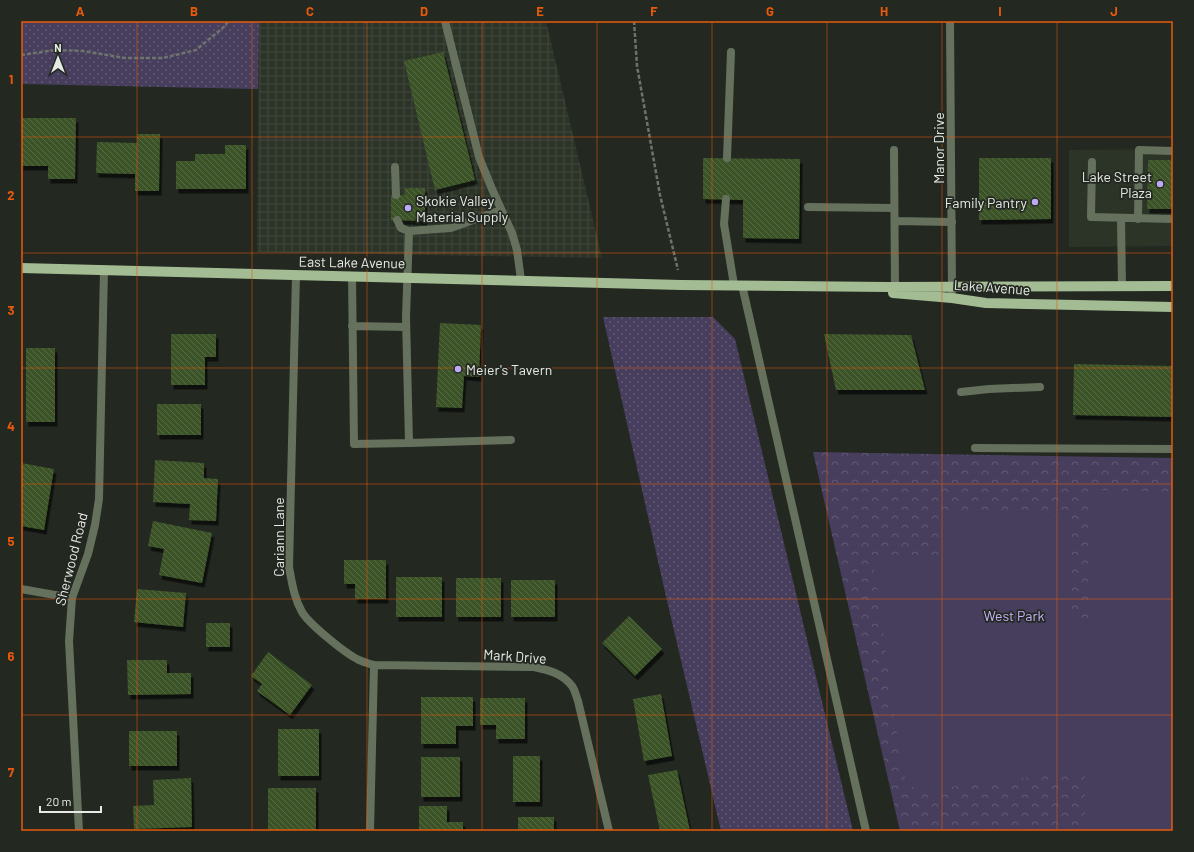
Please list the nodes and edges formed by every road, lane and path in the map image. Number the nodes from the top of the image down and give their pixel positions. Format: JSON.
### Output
{"nodes":[{"id":1,"x":228,"y":21,"type":"edge"},
{"id":2,"x":445,"y":21,"type":"edge"},
{"id":3,"x":634,"y":21,"type":"edge"},
{"id":4,"x":950,"y":21,"type":"edge"},
{"id":5,"x":731,"y":52,"type":"dead end"},
{"id":6,"x":21,"y":55,"type":"edge"},
{"id":7,"x":894,"y":150,"type":"dead end"},
{"id":8,"x":1173,"y":151,"type":"edge"},
{"id":9,"x":727,"y":158,"type":"dead end"},
{"id":10,"x":1092,"y":162,"type":"dead end"},
{"id":11,"x":395,"y":167,"type":"dead end"},
{"id":12,"x":396,"y":195,"type":"dead end"},
{"id":13,"x":726,"y":200,"type":"dead end"},
{"id":14,"x":808,"y":207,"type":"dead end"},
{"id":15,"x":894,"y":208,"type":"junction"},
{"id":16,"x":501,"y":210,"type":"junction"},
{"id":17,"x":1121,"y":218,"type":"junction"},
{"id":18,"x":1138,"y":219,"type":"junction"},
{"id":19,"x":1173,"y":219,"type":"edge"},
{"id":20,"x":397,"y":220,"type":"dead end"},
{"id":21,"x":895,"y":221,"type":"junction"},
{"id":22,"x":952,"y":222,"type":"junction"},
{"id":23,"x":409,"y":231,"type":"junction"},
{"id":24,"x":21,"y":268,"type":"edge"},
{"id":25,"x":104,"y":270,"type":"junction"},
{"id":26,"x":296,"y":275,"type":"junction"},
{"id":27,"x":352,"y":276,"type":"junction"},
{"id":28,"x":407,"y":278,"type":"junction"},
{"id":29,"x":521,"y":280,"type":"junction"},
{"id":30,"x":682,"y":285,"type":"junction"},
{"id":31,"x":738,"y":285,"type":"junction"},
{"id":32,"x":809,"y":286,"type":"junction"},
{"id":33,"x":1173,"y":286,"type":"edge"},
{"id":34,"x":896,"y":287,"type":"junction"},
{"id":35,"x":952,"y":287,"type":"junction"},
{"id":36,"x":1122,"y":287,"type":"junction"},
{"id":37,"x":952,"y":298,"type":"junction"},
{"id":38,"x":1173,"y":307,"type":"edge"},
{"id":39,"x":352,"y":326,"type":"junction"},
{"id":40,"x":406,"y":327,"type":"junction"},
{"id":41,"x":1040,"y":387,"type":"dead end"},
{"id":42,"x":961,"y":392,"type":"dead end"},
{"id":43,"x":511,"y":440,"type":"dead end"},
{"id":44,"x":409,"y":443,"type":"junction"},
{"id":45,"x":975,"y":448,"type":"dead end"},
{"id":46,"x":1173,"y":449,"type":"edge"},
{"id":47,"x":21,"y":589,"type":"edge"},
{"id":48,"x":72,"y":598,"type":"junction"},
{"id":49,"x":374,"y":665,"type":"junction"},
{"id":50,"x":79,"y":831,"type":"edge"},
{"id":51,"x":370,"y":831,"type":"edge"},
{"id":52,"x":609,"y":831,"type":"edge"},
{"id":53,"x":866,"y":831,"type":"edge"}],
"edges":[{"from":1,"to":6,"type":"path"},
{"from":2,"to":16,"type":"street"},
{"from":3,"to":30,"type":"path"},
{"from":4,"to":22,"type":"street","name":"Manor Drive"},
{"from":5,"to":9,"type":"street"},
{"from":7,"to":15,"type":"street"},
{"from":8,"to":18,"type":"street"},
{"from":10,"to":17,"type":"street"},
{"from":11,"to":12,"type":"street"},
{"from":13,"to":31,"type":"street"},
{"from":14,"to":15,"type":"street"},
{"from":15,"to":21,"type":"street"},
{"from":16,"to":23,"type":"street"},
{"from":16,"to":29,"type":"street"},
{"from":17,"to":18,"type":"street"},
{"from":17,"to":36,"type":"street"},
{"from":18,"to":19,"type":"street"},
{"from":20,"to":23,"type":"street"},
{"from":21,"to":22,"type":"street"},
{"from":21,"to":34,"type":"street"},
{"from":22,"to":35,"type":"street","name":"Manor Drive"},
{"from":23,"to":28,"type":"street"},
{"from":24,"to":25,"type":"main road","name":"East Lake Avenue"},
{"from":25,"to":26,"type":"main road","name":"East Lake Avenue"},
{"from":25,"to":48,"type":"street","name":"Sherwood Road"},
{"from":26,"to":27,"type":"main road","name":"East Lake Avenue"},
{"from":26,"to":49,"type":"street","name":"Cariann Lane"},
{"from":27,"to":28,"type":"main road","name":"East Lake Avenue"},
{"from":27,"to":39,"type":"street"},
{"from":28,"to":29,"type":"main road","name":"East Lake Avenue"},
{"from":28,"to":40,"type":"street"},
{"from":29,"to":30,"type":"main road","name":"East Lake Avenue"},
{"from":30,"to":31,"type":"main road","name":"Lake Avenue"},
{"from":31,"to":32,"type":"main road","name":"Lake Avenue"},
{"from":31,"to":53,"type":"street"},
{"from":32,"to":34,"type":"main road","name":"Lake Avenue"},
{"from":32,"to":37,"type":"main road","name":"Lake Avenue"},
{"from":33,"to":36,"type":"main road","name":"Lake Avenue"},
{"from":34,"to":35,"type":"main road","name":"Lake Avenue"},
{"from":35,"to":36,"type":"main road","name":"Lake Avenue"},
{"from":35,"to":37,"type":"street","name":"Manor Drive"},
{"from":37,"to":38,"type":"main road","name":"Lake Avenue"},
{"from":39,"to":40,"type":"street"},
{"from":39,"to":44,"type":"street"},
{"from":40,"to":44,"type":"street"},
{"from":41,"to":42,"type":"street"},
{"from":43,"to":44,"type":"street"},
{"from":45,"to":46,"type":"street"},
{"from":47,"to":48,"type":"street"},
{"from":48,"to":50,"type":"street","name":"Sherwood Road"},
{"from":49,"to":51,"type":"street"},
{"from":49,"to":52,"type":"street","name":"Mark Drive"}]}
